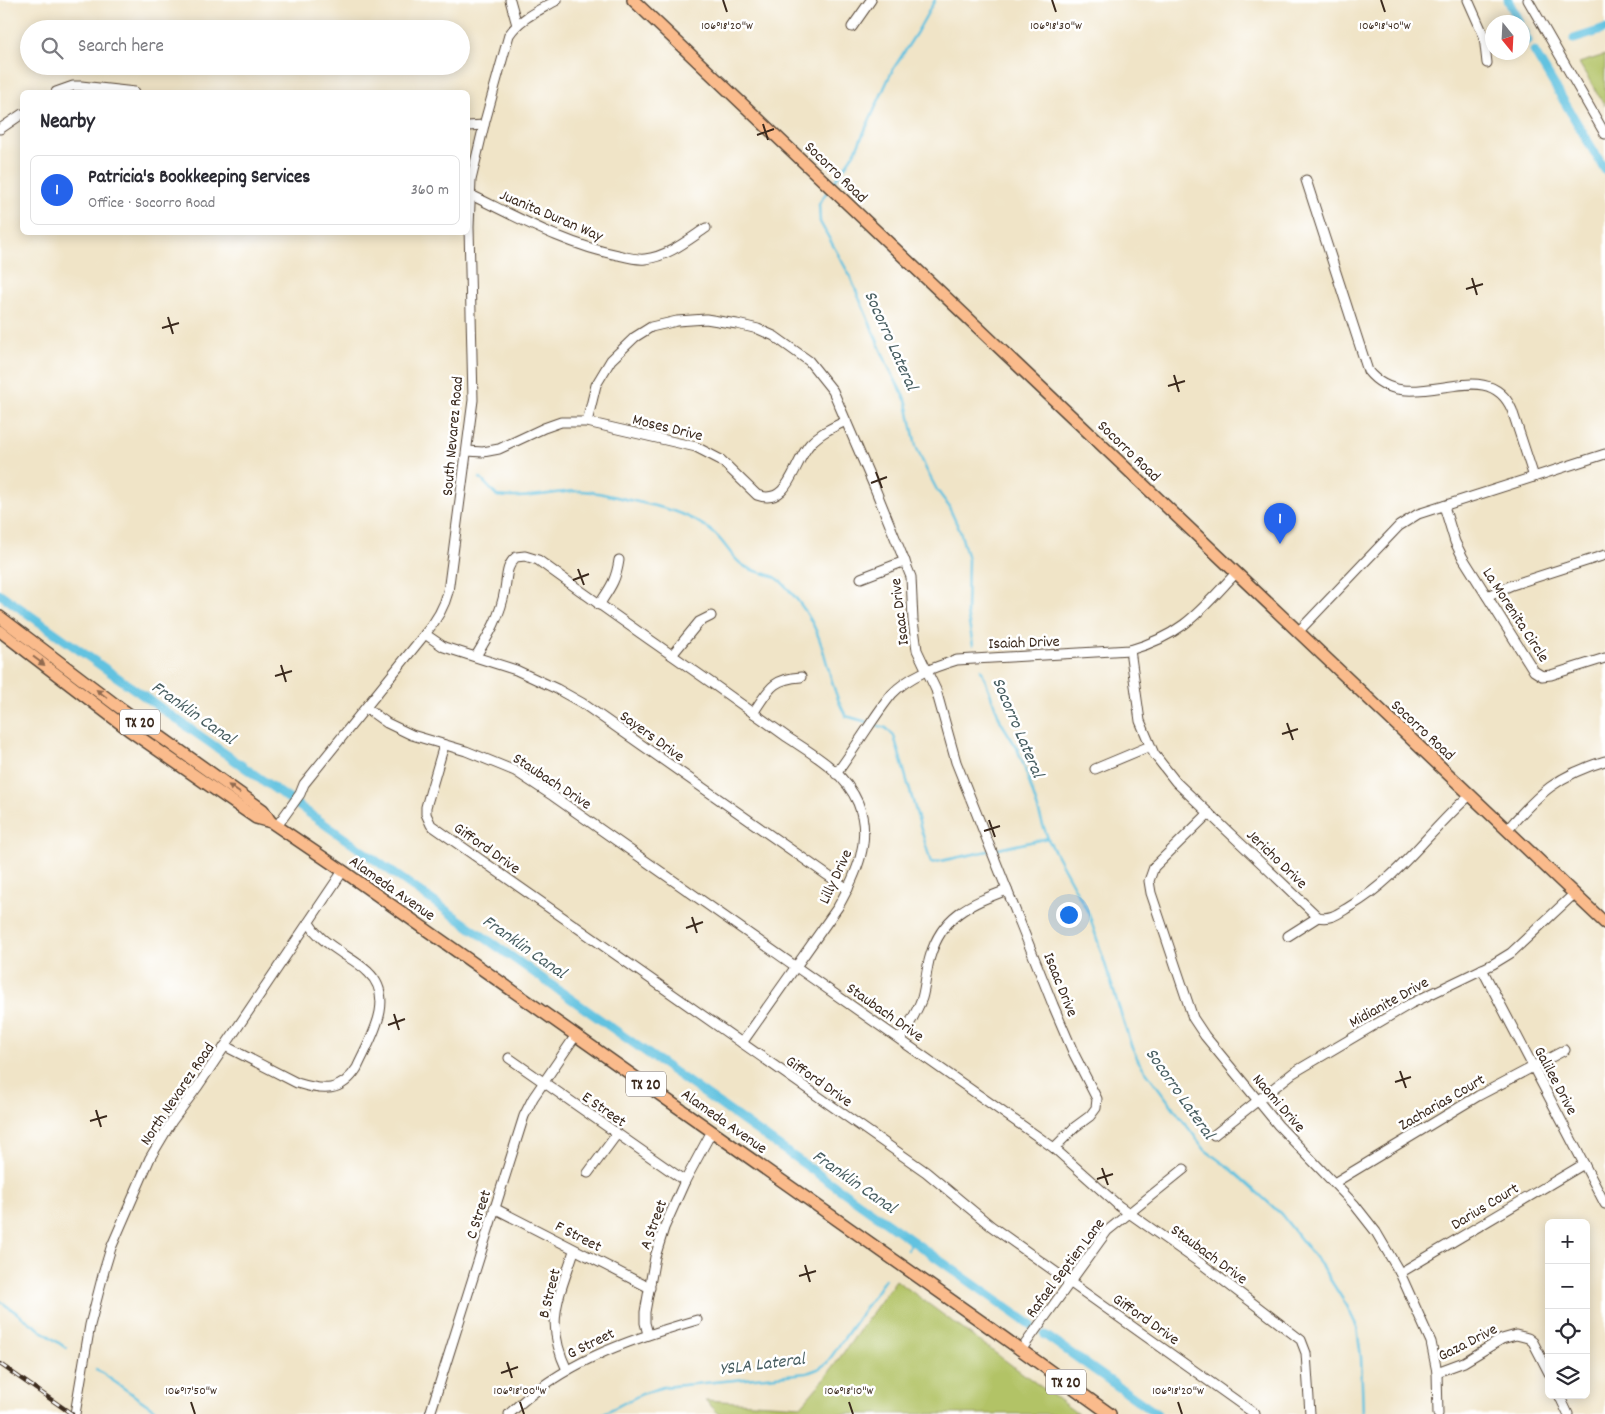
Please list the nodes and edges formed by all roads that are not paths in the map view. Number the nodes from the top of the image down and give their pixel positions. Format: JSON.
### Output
{"nodes":[{"id":1,"x":510,"y":0,"type":"edge"},
{"id":2,"x":557,"y":0,"type":"edge"},
{"id":3,"x":633,"y":0,"type":"edge"},
{"id":4,"x":871,"y":0,"type":"edge"},
{"id":5,"x":1468,"y":0,"type":"edge"},
{"id":6,"x":1528,"y":0,"type":"edge"},
{"id":7,"x":517,"y":25,"type":"junction"},
{"id":8,"x":852,"y":27,"type":"dead end"},
{"id":9,"x":1487,"y":63,"type":"dead end"},
{"id":10,"x":62,"y":90,"type":"edge"},
{"id":11,"x":117,"y":90,"type":"edge"},
{"id":12,"x":20,"y":115,"type":"edge"},
{"id":13,"x":484,"y":125,"type":"junction"},
{"id":14,"x":470,"y":126,"type":"edge"},
{"id":15,"x":0,"y":129,"type":"edge"},
{"id":16,"x":1605,"y":134,"type":"edge"},
{"id":17,"x":1306,"y":180,"type":"dead end"},
{"id":18,"x":470,"y":186,"type":"edge"},
{"id":19,"x":470,"y":194,"type":"edge"},
{"id":20,"x":706,"y":228,"type":"dead end"},
{"id":21,"x":470,"y":235,"type":"edge"},
{"id":22,"x":846,"y":421,"type":"junction"},
{"id":23,"x":587,"y":422,"type":"junction"},
{"id":24,"x":467,"y":451,"type":"junction"},
{"id":25,"x":1605,"y":454,"type":"edge"},
{"id":26,"x":1534,"y":477,"type":"junction"},
{"id":27,"x":1444,"y":506,"type":"junction"},
{"id":28,"x":1605,"y":555,"type":"edge"},
{"id":29,"x":619,"y":560,"type":"dead end"},
{"id":30,"x":905,"y":561,"type":"junction"},
{"id":31,"x":1236,"y":573,"type":"junction"},
{"id":32,"x":862,"y":578,"type":"dead end"},
{"id":33,"x":1487,"y":596,"type":"junction"},
{"id":34,"x":599,"y":605,"type":"junction"},
{"id":35,"x":711,"y":616,"type":"dead end"},
{"id":36,"x":0,"y":617,"type":"edge"},
{"id":37,"x":0,"y":631,"type":"edge"},
{"id":38,"x":1298,"y":632,"type":"junction"},
{"id":39,"x":425,"y":634,"type":"junction"},
{"id":40,"x":1130,"y":650,"type":"junction"},
{"id":41,"x":672,"y":655,"type":"junction"},
{"id":42,"x":476,"y":656,"type":"junction"},
{"id":43,"x":1605,"y":658,"type":"edge"},
{"id":44,"x":927,"y":671,"type":"junction"},
{"id":45,"x":800,"y":677,"type":"dead end"},
{"id":46,"x":366,"y":708,"type":"junction"},
{"id":47,"x":753,"y":712,"type":"junction"},
{"id":48,"x":444,"y":745,"type":"junction"},
{"id":49,"x":1150,"y":746,"type":"junction"},
{"id":50,"x":1605,"y":761,"type":"edge"},
{"id":51,"x":1095,"y":769,"type":"dead end"},
{"id":52,"x":836,"y":774,"type":"junction"},
{"id":53,"x":1470,"y":795,"type":"junction"},
{"id":54,"x":1209,"y":813,"type":"junction"},
{"id":55,"x":276,"y":821,"type":"junction"},
{"id":56,"x":1507,"y":830,"type":"junction"},
{"id":57,"x":343,"y":871,"type":"junction"},
{"id":58,"x":848,"y":889,"type":"junction"},
{"id":59,"x":1007,"y":890,"type":"junction"},
{"id":60,"x":1574,"y":894,"type":"junction"},
{"id":61,"x":1318,"y":917,"type":"junction"},
{"id":62,"x":309,"y":923,"type":"junction"},
{"id":63,"x":1605,"y":923,"type":"edge"},
{"id":64,"x":1288,"y":936,"type":"dead end"},
{"id":65,"x":796,"y":967,"type":"junction"},
{"id":66,"x":1482,"y":969,"type":"junction"},
{"id":67,"x":576,"y":1035,"type":"junction"},
{"id":68,"x":901,"y":1039,"type":"junction"},
{"id":69,"x":742,"y":1043,"type":"junction"},
{"id":70,"x":225,"y":1046,"type":"junction"},
{"id":71,"x":1565,"y":1050,"type":"dead end"},
{"id":72,"x":509,"y":1058,"type":"dead end"},
{"id":73,"x":1533,"y":1067,"type":"junction"},
{"id":74,"x":544,"y":1082,"type":"junction"},
{"id":75,"x":1257,"y":1101,"type":"junction"},
{"id":76,"x":712,"y":1131,"type":"junction"},
{"id":77,"x":617,"y":1134,"type":"junction"},
{"id":78,"x":1214,"y":1135,"type":"dead end"},
{"id":79,"x":1054,"y":1148,"type":"junction"},
{"id":80,"x":1584,"y":1164,"type":"junction"},
{"id":81,"x":1184,"y":1169,"type":"dead end"},
{"id":82,"x":588,"y":1173,"type":"dead end"},
{"id":83,"x":685,"y":1181,"type":"junction"},
{"id":84,"x":1334,"y":1183,"type":"junction"},
{"id":85,"x":1605,"y":1204,"type":"edge"},
{"id":86,"x":494,"y":1208,"type":"junction"},
{"id":87,"x":1129,"y":1213,"type":"junction"},
{"id":88,"x":574,"y":1250,"type":"junction"},
{"id":89,"x":1400,"y":1273,"type":"junction"},
{"id":90,"x":1070,"y":1282,"type":"junction"},
{"id":91,"x":650,"y":1288,"type":"junction"},
{"id":92,"x":697,"y":1320,"type":"dead end"},
{"id":93,"x":648,"y":1334,"type":"junction"},
{"id":94,"x":1021,"y":1350,"type":"junction"},
{"id":95,"x":1545,"y":1365,"type":"edge"},
{"id":96,"x":567,"y":1370,"type":"junction"},
{"id":97,"x":1437,"y":1372,"type":"junction"},
{"id":98,"x":1561,"y":1399,"type":"edge"},
{"id":99,"x":75,"y":1414,"type":"edge"},
{"id":100,"x":430,"y":1414,"type":"edge"},
{"id":101,"x":509,"y":1414,"type":"edge"},
{"id":102,"x":1110,"y":1414,"type":"edge"},
{"id":103,"x":1255,"y":1414,"type":"edge"},
{"id":104,"x":1310,"y":1414,"type":"edge"},
{"id":105,"x":1438,"y":1414,"type":"edge"},
{"id":106,"x":1568,"y":1414,"type":"edge"}],
"edges":[{"from":1,"to":7,"type":"street"},
{"from":2,"to":7,"type":"street"},
{"from":3,"to":31,"type":"main road","name":"Socorro Road"},
{"from":4,"to":8,"type":"street"},
{"from":5,"to":9,"type":"street"},
{"from":6,"to":16,"type":"street"},
{"from":7,"to":13,"type":"street","name":"South Nevarez Road"},
{"from":10,"to":11,"type":"street"},
{"from":12,"to":15,"type":"street"},
{"from":13,"to":14,"type":"street"},
{"from":13,"to":18,"type":"street","name":"South Nevarez Road"},
{"from":17,"to":26,"type":"street"},
{"from":19,"to":20,"type":"street","name":"Juanita Duran Way"},
{"from":21,"to":24,"type":"street","name":"South Nevarez Road"},
{"from":22,"to":23,"type":"street","name":"Moses Drive"},
{"from":22,"to":23,"type":"street","name":"Isaac Drive"},
{"from":22,"to":30,"type":"street","name":"Isaac Drive"},
{"from":23,"to":24,"type":"street","name":"Moses Drive"},
{"from":24,"to":39,"type":"street","name":"South Nevarez Road"},
{"from":25,"to":26,"type":"street"},
{"from":26,"to":27,"type":"street"},
{"from":27,"to":33,"type":"street","name":"La Morenita Circle"},
{"from":27,"to":38,"type":"street"},
{"from":28,"to":33,"type":"street"},
{"from":29,"to":34,"type":"street"},
{"from":30,"to":32,"type":"street"},
{"from":30,"to":44,"type":"street","name":"Isaac Drive"},
{"from":31,"to":38,"type":"main road","name":"Socorro Road"},
{"from":31,"to":40,"type":"street","name":"Isaiah Drive"},
{"from":33,"to":43,"type":"street","name":"La Morenita Circle"},
{"from":34,"to":41,"type":"street","name":"Lilly Drive"},
{"from":34,"to":42,"type":"street","name":"Lilly Drive"},
{"from":35,"to":41,"type":"street"},
{"from":55,"to":36,"type":"main road","name":"Alameda Avenue","number":"TX 20","one_way":true},
{"from":37,"to":55,"type":"main road","name":"Alameda Avenue","number":"TX 20","one_way":true},
{"from":38,"to":53,"type":"main road","name":"Socorro Road"},
{"from":39,"to":42,"type":"street","name":"Sayers Drive"},
{"from":39,"to":46,"type":"street","name":"South Nevarez Road"},
{"from":40,"to":44,"type":"street","name":"Isaiah Drive"},
{"from":40,"to":49,"type":"street","name":"Jericho Drive"},
{"from":41,"to":47,"type":"street","name":"Lilly Drive"},
{"from":42,"to":58,"type":"street","name":"Sayers Drive"},
{"from":44,"to":52,"type":"street","name":"Isaiah Drive"},
{"from":44,"to":59,"type":"street","name":"Isaac Drive"},
{"from":45,"to":47,"type":"street"},
{"from":46,"to":48,"type":"street","name":"Staubach Drive"},
{"from":46,"to":55,"type":"street","name":"South Nevarez Road"},
{"from":47,"to":52,"type":"street","name":"Lilly Drive"},
{"from":48,"to":65,"type":"street","name":"Staubach Drive"},
{"from":48,"to":69,"type":"street","name":"Gifford Drive"},
{"from":49,"to":51,"type":"street"},
{"from":49,"to":54,"type":"street","name":"Jericho Drive"},
{"from":50,"to":56,"type":"street"},
{"from":52,"to":58,"type":"street","name":"Lilly Drive"},
{"from":53,"to":56,"type":"main road","name":"Socorro Road"},
{"from":53,"to":61,"type":"street"},
{"from":54,"to":61,"type":"street","name":"Jericho Drive"},
{"from":54,"to":75,"type":"street","name":"Naomi Drive"},
{"from":55,"to":57,"type":"main road","name":"Alameda Avenue","number":"TX 20"},
{"from":56,"to":60,"type":"main road","name":"Socorro Road"},
{"from":57,"to":62,"type":"street","name":"North Nevarez Road"},
{"from":57,"to":67,"type":"main road","name":"Alameda Avenue","number":"TX 20"},
{"from":58,"to":65,"type":"street","name":"Lilly Drive"},
{"from":59,"to":68,"type":"street"},
{"from":59,"to":79,"type":"street","name":"Isaac Drive"},
{"from":60,"to":63,"type":"main road","name":"Socorro Road"},
{"from":60,"to":66,"type":"street","name":"Midianite Drive"},
{"from":61,"to":64,"type":"street"},
{"from":62,"to":70,"type":"street","name":"North Nevarez Road"},
{"from":62,"to":70,"type":"street"},
{"from":65,"to":68,"type":"street","name":"Staubach Drive"},
{"from":65,"to":69,"type":"street","name":"Lilly Drive"},
{"from":66,"to":73,"type":"street","name":"Galilee Drive"},
{"from":66,"to":75,"type":"street","name":"Midianite Drive"},
{"from":67,"to":74,"type":"street","name":"C Street"},
{"from":67,"to":76,"type":"main road","name":"Alameda Avenue","number":"TX 20"},
{"from":68,"to":79,"type":"street","name":"Staubach Drive"},
{"from":69,"to":90,"type":"street","name":"Gifford Drive"},
{"from":70,"to":99,"type":"street","name":"North Nevarez Road"},
{"from":71,"to":73,"type":"street","name":"Zacharias Court"},
{"from":72,"to":74,"type":"street","name":"E Street"},
{"from":73,"to":80,"type":"street","name":"Galilee Drive"},
{"from":73,"to":84,"type":"street","name":"Zacharias Court"},
{"from":74,"to":77,"type":"street","name":"E Street"},
{"from":74,"to":86,"type":"street","name":"C Street"},
{"from":75,"to":78,"type":"street","name":"Midianite Drive"},
{"from":75,"to":84,"type":"street","name":"Naomi Drive"},
{"from":76,"to":83,"type":"street","name":"A Street"},
{"from":76,"to":94,"type":"main road","name":"Alameda Avenue","number":"TX 20"},
{"from":77,"to":82,"type":"street"},
{"from":77,"to":83,"type":"street","name":"E Street"},
{"from":79,"to":87,"type":"street","name":"Staubach Drive"},
{"from":80,"to":85,"type":"street","name":"Galilee Drive"},
{"from":80,"to":89,"type":"street","name":"Darius Court"},
{"from":81,"to":87,"type":"street","name":"Rafael Septien Lane"},
{"from":83,"to":91,"type":"street","name":"A Street"},
{"from":84,"to":89,"type":"street","name":"Naomi Drive"},
{"from":86,"to":88,"type":"street","name":"F Street"},
{"from":86,"to":100,"type":"street","name":"C Street"},
{"from":87,"to":90,"type":"street","name":"Rafael Septien Lane"},
{"from":87,"to":104,"type":"street","name":"Staubach Drive"},
{"from":88,"to":91,"type":"street","name":"F Street"},
{"from":88,"to":96,"type":"street","name":"B Street"},
{"from":89,"to":97,"type":"street","name":"Naomi Drive"},
{"from":90,"to":94,"type":"street","name":"Rafael Septien Lane"},
{"from":90,"to":103,"type":"street","name":"Gifford Drive"},
{"from":91,"to":93,"type":"street","name":"A Street"},
{"from":92,"to":93,"type":"street","name":"G Street"},
{"from":93,"to":96,"type":"street","name":"G Street"},
{"from":94,"to":102,"type":"main road","name":"Alameda Avenue","number":"TX 20"},
{"from":95,"to":97,"type":"street","name":"Gaza Drive"},
{"from":96,"to":101,"type":"street","name":"G Street"},
{"from":97,"to":105,"type":"street","name":"Naomi Drive"},
{"from":98,"to":106,"type":"street"}]}
